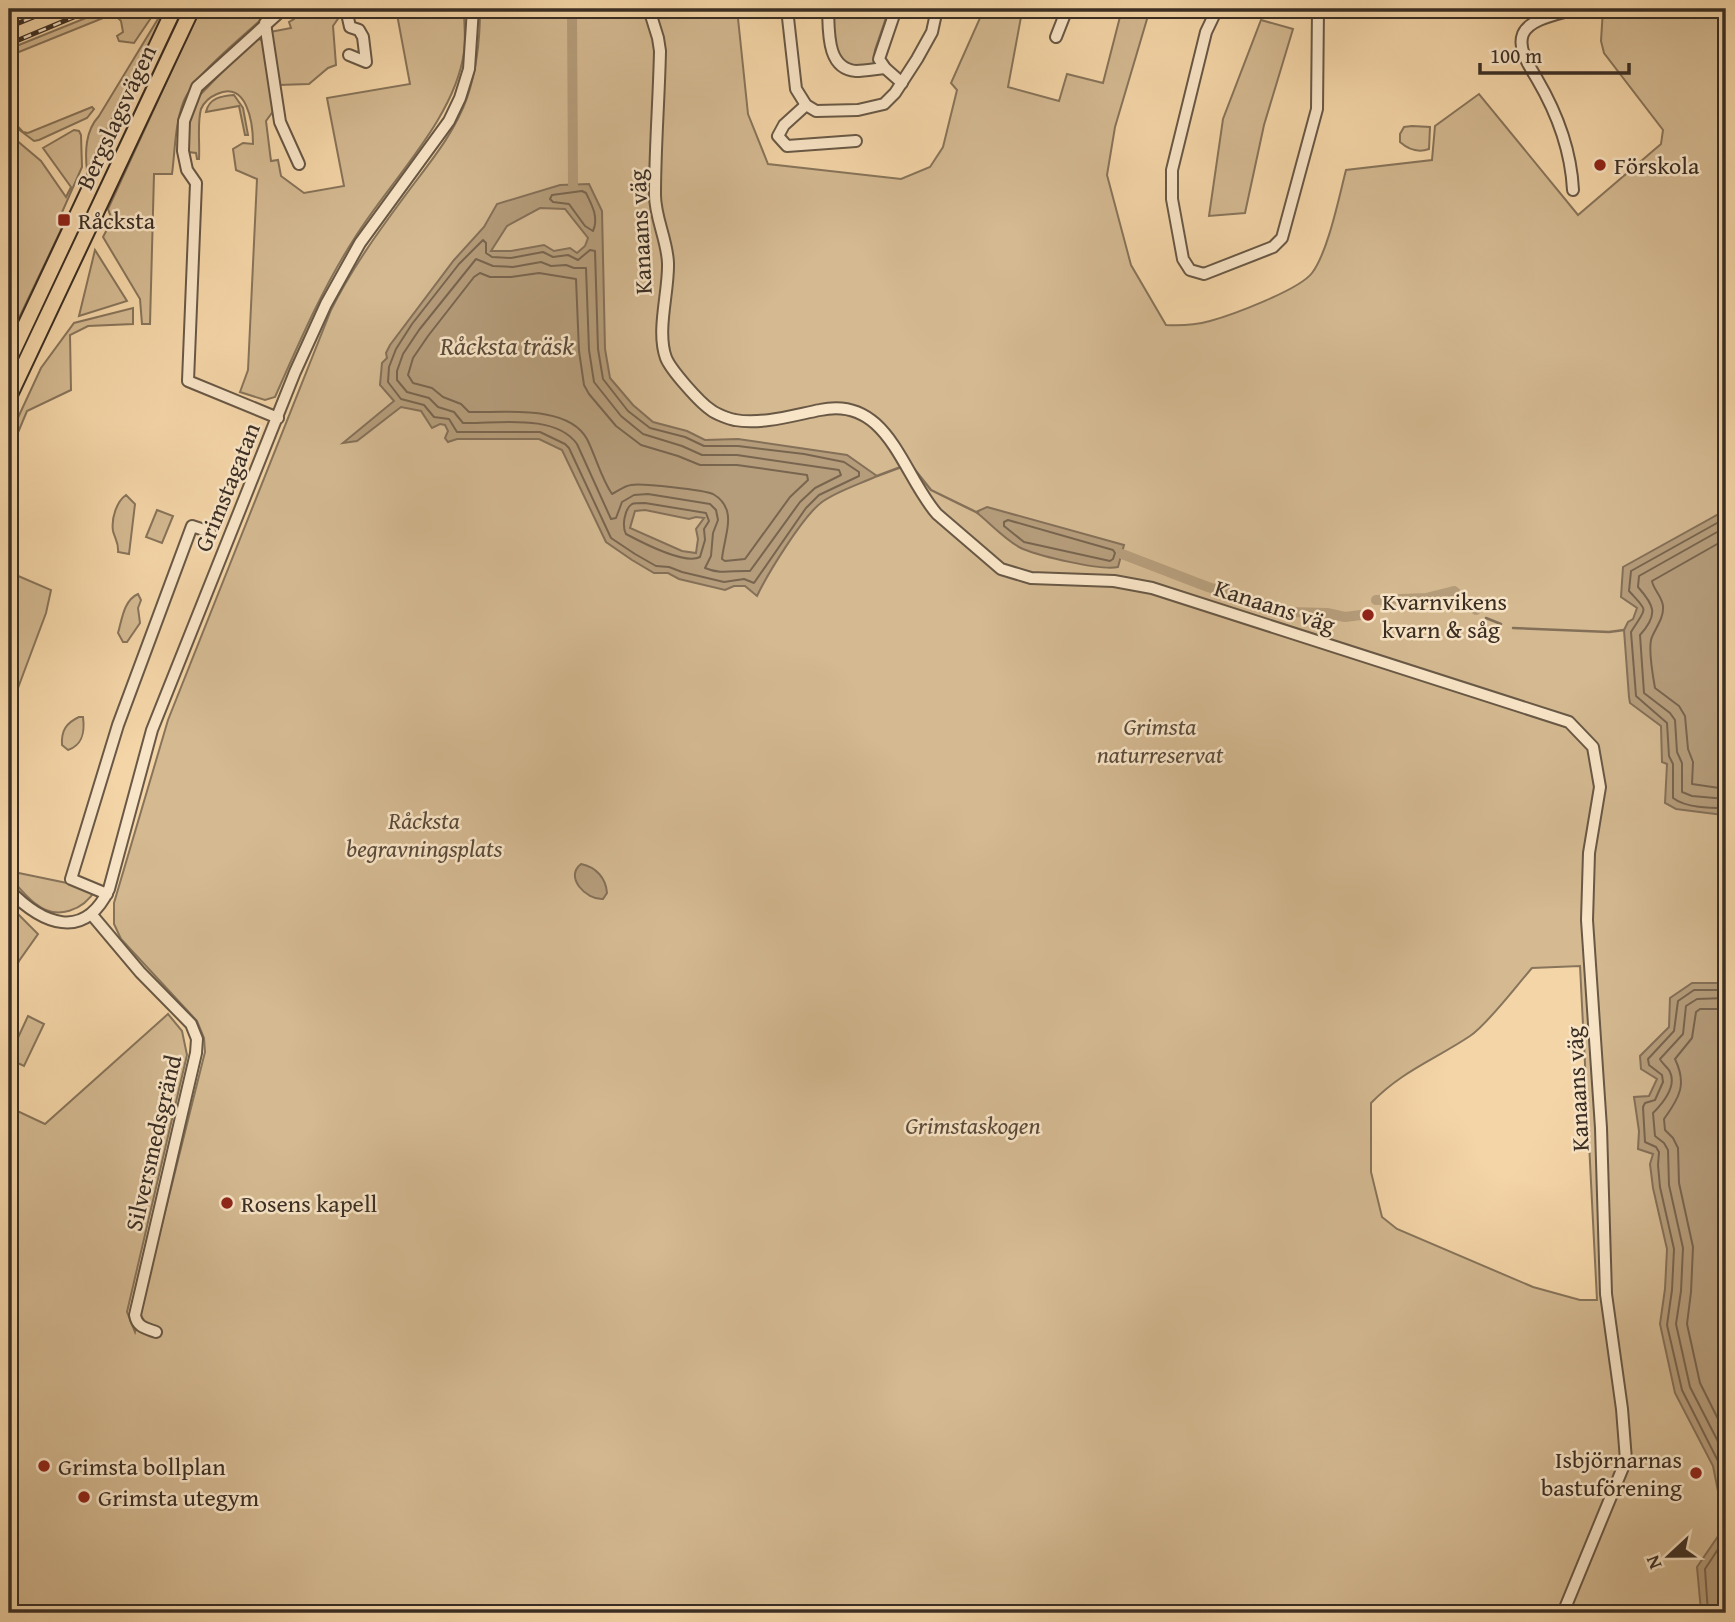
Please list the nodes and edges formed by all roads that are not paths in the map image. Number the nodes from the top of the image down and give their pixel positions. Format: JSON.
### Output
{"nodes":[{"id":1,"x":174,"y":9,"type":"edge"},
{"id":2,"x":192,"y":9,"type":"edge"},
{"id":3,"x":283,"y":9,"type":"edge"},
{"id":4,"x":346,"y":9,"type":"edge"},
{"id":5,"x":473,"y":9,"type":"edge"},
{"id":6,"x":649,"y":9,"type":"edge"},
{"id":7,"x":787,"y":9,"type":"edge"},
{"id":8,"x":828,"y":9,"type":"edge"},
{"id":9,"x":896,"y":9,"type":"edge"},
{"id":10,"x":937,"y":9,"type":"edge"},
{"id":11,"x":1067,"y":9,"type":"edge"},
{"id":12,"x":1217,"y":9,"type":"edge"},
{"id":13,"x":1318,"y":9,"type":"edge"},
{"id":14,"x":1575,"y":9,"type":"edge"},
{"id":15,"x":265,"y":23,"type":"junction"},
{"id":16,"x":1056,"y":37,"type":"dead end"},
{"id":17,"x":349,"y":55,"type":"dead end"},
{"id":18,"x":885,"y":68,"type":"junction"},
{"id":19,"x":902,"y":83,"type":"junction"},
{"id":20,"x":806,"y":105,"type":"junction"},
{"id":21,"x":856,"y":141,"type":"dead end"},
{"id":22,"x":299,"y":164,"type":"dead end"},
{"id":23,"x":1573,"y":190,"type":"dead end"},
{"id":24,"x":9,"y":360,"type":"edge"},
{"id":25,"x":9,"y":397,"type":"edge"},
{"id":26,"x":278,"y":418,"type":"junction"},
{"id":27,"x":210,"y":533,"type":"dead end"},
{"id":28,"x":9,"y":890,"type":"edge"},
{"id":29,"x":107,"y":894,"type":"junction"},
{"id":30,"x":92,"y":915,"type":"junction"},
{"id":31,"x":156,"y":1332,"type":"dead end"},
{"id":32,"x":1563,"y":1613,"type":"edge"}],
"edges":[{"from":1,"to":24,"type":"main road","name":"Bergslagsvägen"},
{"from":2,"to":25,"type":"main road","name":"Bergslagsvägen"},
{"from":3,"to":15,"type":"street"},
{"from":4,"to":17,"type":"street"},
{"from":5,"to":26,"type":"street","name":"Grimstagatan"},
{"from":6,"to":32,"type":"street","name":"Kanaans väg"},
{"from":7,"to":20,"type":"street"},
{"from":8,"to":18,"type":"street"},
{"from":9,"to":18,"type":"street"},
{"from":10,"to":19,"type":"street"},
{"from":11,"to":16,"type":"street"},
{"from":12,"to":13,"type":"street"},
{"from":14,"to":23,"type":"street"},
{"from":15,"to":22,"type":"street"},
{"from":15,"to":26,"type":"street"},
{"from":18,"to":19,"type":"street"},
{"from":19,"to":20,"type":"street"},
{"from":20,"to":21,"type":"street"},
{"from":26,"to":29,"type":"street","name":"Grimstagatan"},
{"from":27,"to":29,"type":"street"},
{"from":28,"to":30,"type":"street"},
{"from":29,"to":30,"type":"street","name":"Grimstagatan"},
{"from":30,"to":31,"type":"street","name":"Silversmedsgränd"}]}
